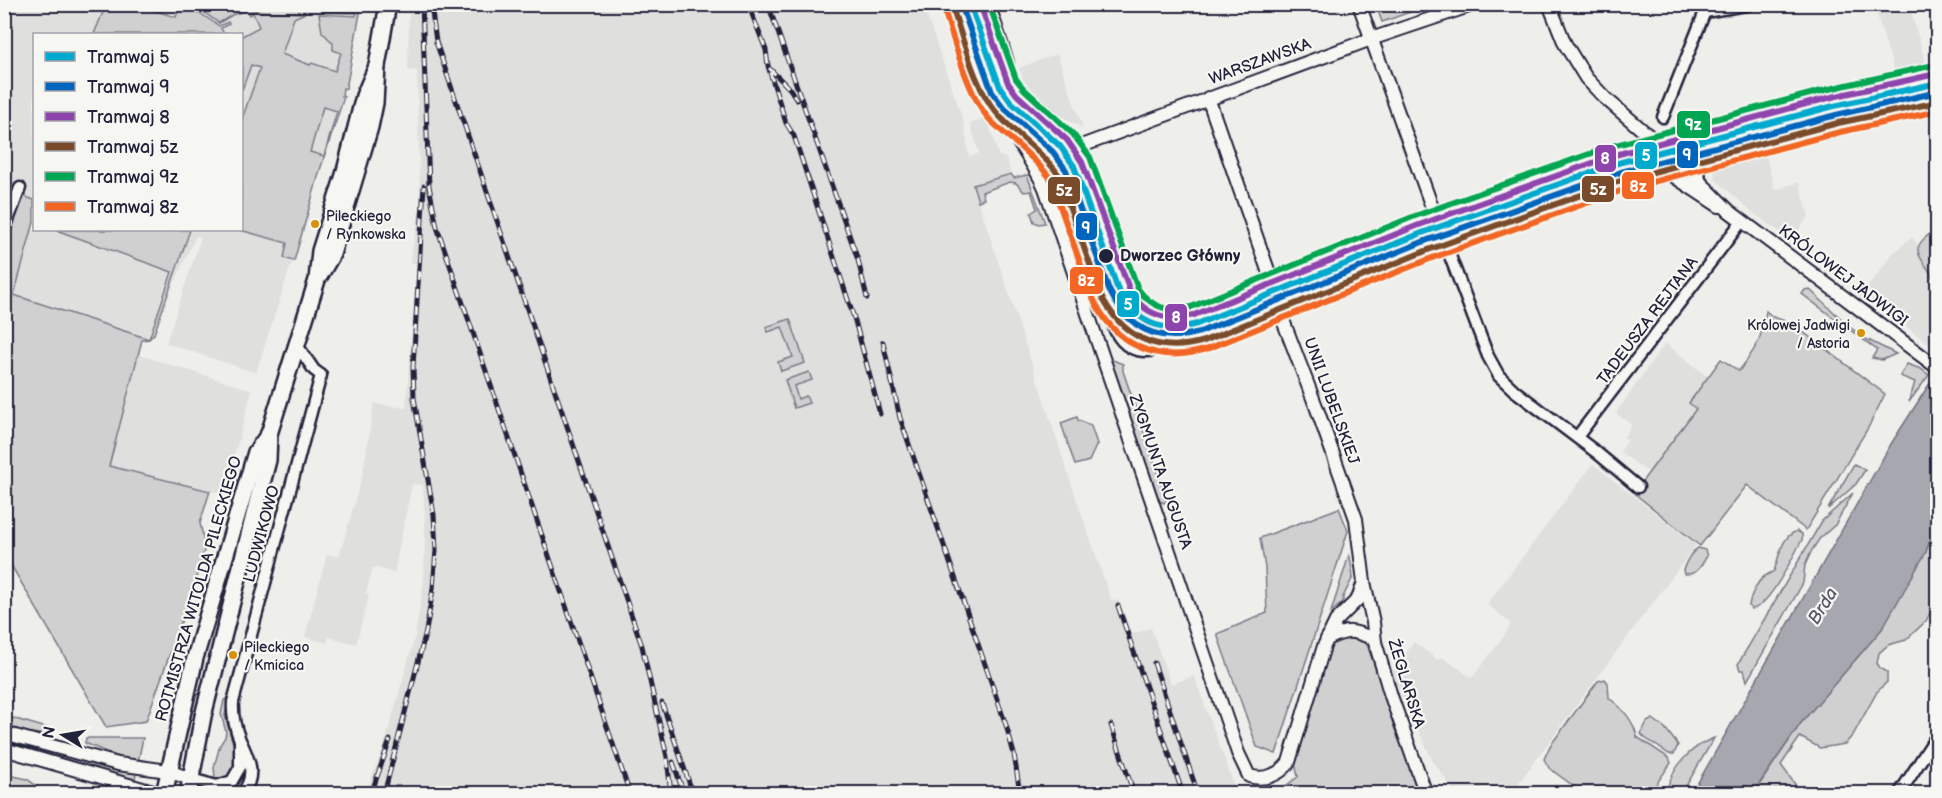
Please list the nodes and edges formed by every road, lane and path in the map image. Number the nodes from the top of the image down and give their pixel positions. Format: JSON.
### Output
{"nodes":[{"id":1,"x":388,"y":4,"type":"edge"},
{"id":2,"x":956,"y":4,"type":"edge"},
{"id":3,"x":989,"y":4,"type":"edge"},
{"id":4,"x":1359,"y":4,"type":"edge"},
{"id":5,"x":1475,"y":4,"type":"edge"},
{"id":6,"x":1549,"y":4,"type":"edge"},
{"id":7,"x":1751,"y":4,"type":"edge"},
{"id":8,"x":1707,"y":8,"type":"edge"},
{"id":9,"x":1371,"y":39,"type":"junction"},
{"id":10,"x":1008,"y":63,"type":"dead end"},
{"id":11,"x":1938,"y":90,"type":"edge"},
{"id":12,"x":1208,"y":98,"type":"junction"},
{"id":13,"x":1664,"y":117,"type":"dead end"},
{"id":14,"x":1004,"y":118,"type":"junction"},
{"id":15,"x":1708,"y":143,"type":"junction"},
{"id":16,"x":1668,"y":153,"type":"junction"},
{"id":17,"x":1057,"y":154,"type":"junction"},
{"id":18,"x":1640,"y":163,"type":"junction"},
{"id":19,"x":1040,"y":177,"type":"junction"},
{"id":20,"x":1700,"y":180,"type":"junction"},
{"id":21,"x":20,"y":188,"type":"dead end"},
{"id":22,"x":1729,"y":211,"type":"junction"},
{"id":23,"x":1742,"y":221,"type":"junction"},
{"id":24,"x":4,"y":231,"type":"edge"},
{"id":25,"x":1442,"y":235,"type":"junction"},
{"id":26,"x":1276,"y":302,"type":"junction"},
{"id":27,"x":297,"y":345,"type":"junction"},
{"id":28,"x":1938,"y":368,"type":"edge"},
{"id":29,"x":269,"y":434,"type":"junction"},
{"id":30,"x":1578,"y":437,"type":"junction"},
{"id":31,"x":1638,"y":487,"type":"dead end"},
{"id":32,"x":1364,"y":582,"type":"junction"},
{"id":33,"x":1328,"y":639,"type":"junction"},
{"id":34,"x":1374,"y":639,"type":"junction"},
{"id":35,"x":4,"y":733,"type":"edge"},
{"id":36,"x":240,"y":739,"type":"junction"},
{"id":37,"x":1936,"y":740,"type":"edge"},
{"id":38,"x":4,"y":749,"type":"edge"},
{"id":39,"x":168,"y":771,"type":"junction"},
{"id":40,"x":190,"y":786,"type":"edge"},
{"id":41,"x":162,"y":794,"type":"edge"},
{"id":42,"x":242,"y":794,"type":"edge"},
{"id":43,"x":1426,"y":794,"type":"edge"},
{"id":44,"x":1899,"y":794,"type":"edge"}],
"edges":[{"from":1,"to":27,"type":"main road","name":"ROTMISTRZA WITOLDA PILECKIEGO"},
{"from":2,"to":14,"type":"street","name":"ZYGMUNTA AUGUSTA"},
{"from":3,"to":10,"type":"street"},
{"from":4,"to":9,"type":"street"},
{"from":5,"to":9,"type":"street","name":"WARSZAWSKA"},
{"from":6,"to":16,"type":"street","name":"KRÓLOWEJ JADWIGI"},
{"from":7,"to":8,"type":"street"},
{"from":8,"to":13,"type":"street"},
{"from":9,"to":12,"type":"street","name":"WARSZAWSKA"},
{"from":9,"to":25,"type":"street"},
{"from":11,"to":15,"type":"street"},
{"from":12,"to":17,"type":"street","name":"WARSZAWSKA"},
{"from":12,"to":26,"type":"street","name":"UNII LUBELSKIEJ"},
{"from":14,"to":17,"type":"street","name":"ZYGMUNTA AUGUSTA"},
{"from":14,"to":19,"type":"street","name":"ZYGMUNTA AUGUSTA"},
{"from":15,"to":16,"type":"street"},
{"from":15,"to":20,"type":"street"},
{"from":16,"to":18,"type":"street"},
{"from":16,"to":20,"type":"street","name":"KRÓLOWEJ JADWIGI"},
{"from":17,"to":19,"type":"street"},
{"from":17,"to":26,"type":"street"},
{"from":18,"to":22,"type":"street","name":"KRÓLOWEJ JADWIGI"},
{"from":18,"to":25,"type":"street"},
{"from":19,"to":33,"type":"street","name":"ZYGMUNTA AUGUSTA"},
{"from":20,"to":22,"type":"street","name":"KRÓLOWEJ JADWIGI"},
{"from":21,"to":24,"type":"street"},
{"from":22,"to":23,"type":"street","name":"KRÓLOWEJ JADWIGI"},
{"from":23,"to":28,"type":"street","name":"KRÓLOWEJ JADWIGI"},
{"from":23,"to":30,"type":"street","name":"TADEUSZA REJTANA"},
{"from":25,"to":26,"type":"street"},
{"from":25,"to":30,"type":"street"},
{"from":26,"to":32,"type":"street","name":"UNII LUBELSKIEJ"},
{"from":27,"to":29,"type":"main road","name":"ROTMISTRZA WITOLDA PILECKIEGO"},
{"from":27,"to":36,"type":"street","name":"LUDWIKOWO"},
{"from":29,"to":39,"type":"main road","name":"ROTMISTRZA WITOLDA PILECKIEGO"},
{"from":29,"to":40,"type":"main road","name":"ROTMISTRZA WITOLDA PILECKIEGO"},
{"from":30,"to":31,"type":"street"},
{"from":32,"to":33,"type":"street"},
{"from":32,"to":34,"type":"street","name":"ŻEGLARSKA"},
{"from":33,"to":34,"type":"street"},
{"from":34,"to":43,"type":"street","name":"ŻEGLARSKA"},
{"from":35,"to":39,"type":"street"},
{"from":36,"to":40,"type":"street","name":"LUDWIKOWO"},
{"from":36,"to":42,"type":"street","name":"LUDWIKOWO"},
{"from":37,"to":44,"type":"street"},
{"from":38,"to":41,"type":"street"},
{"from":39,"to":40,"type":"street"},
{"from":39,"to":41,"type":"main road","name":"ROTMISTRZA WITOLDA PILECKIEGO"}]}
